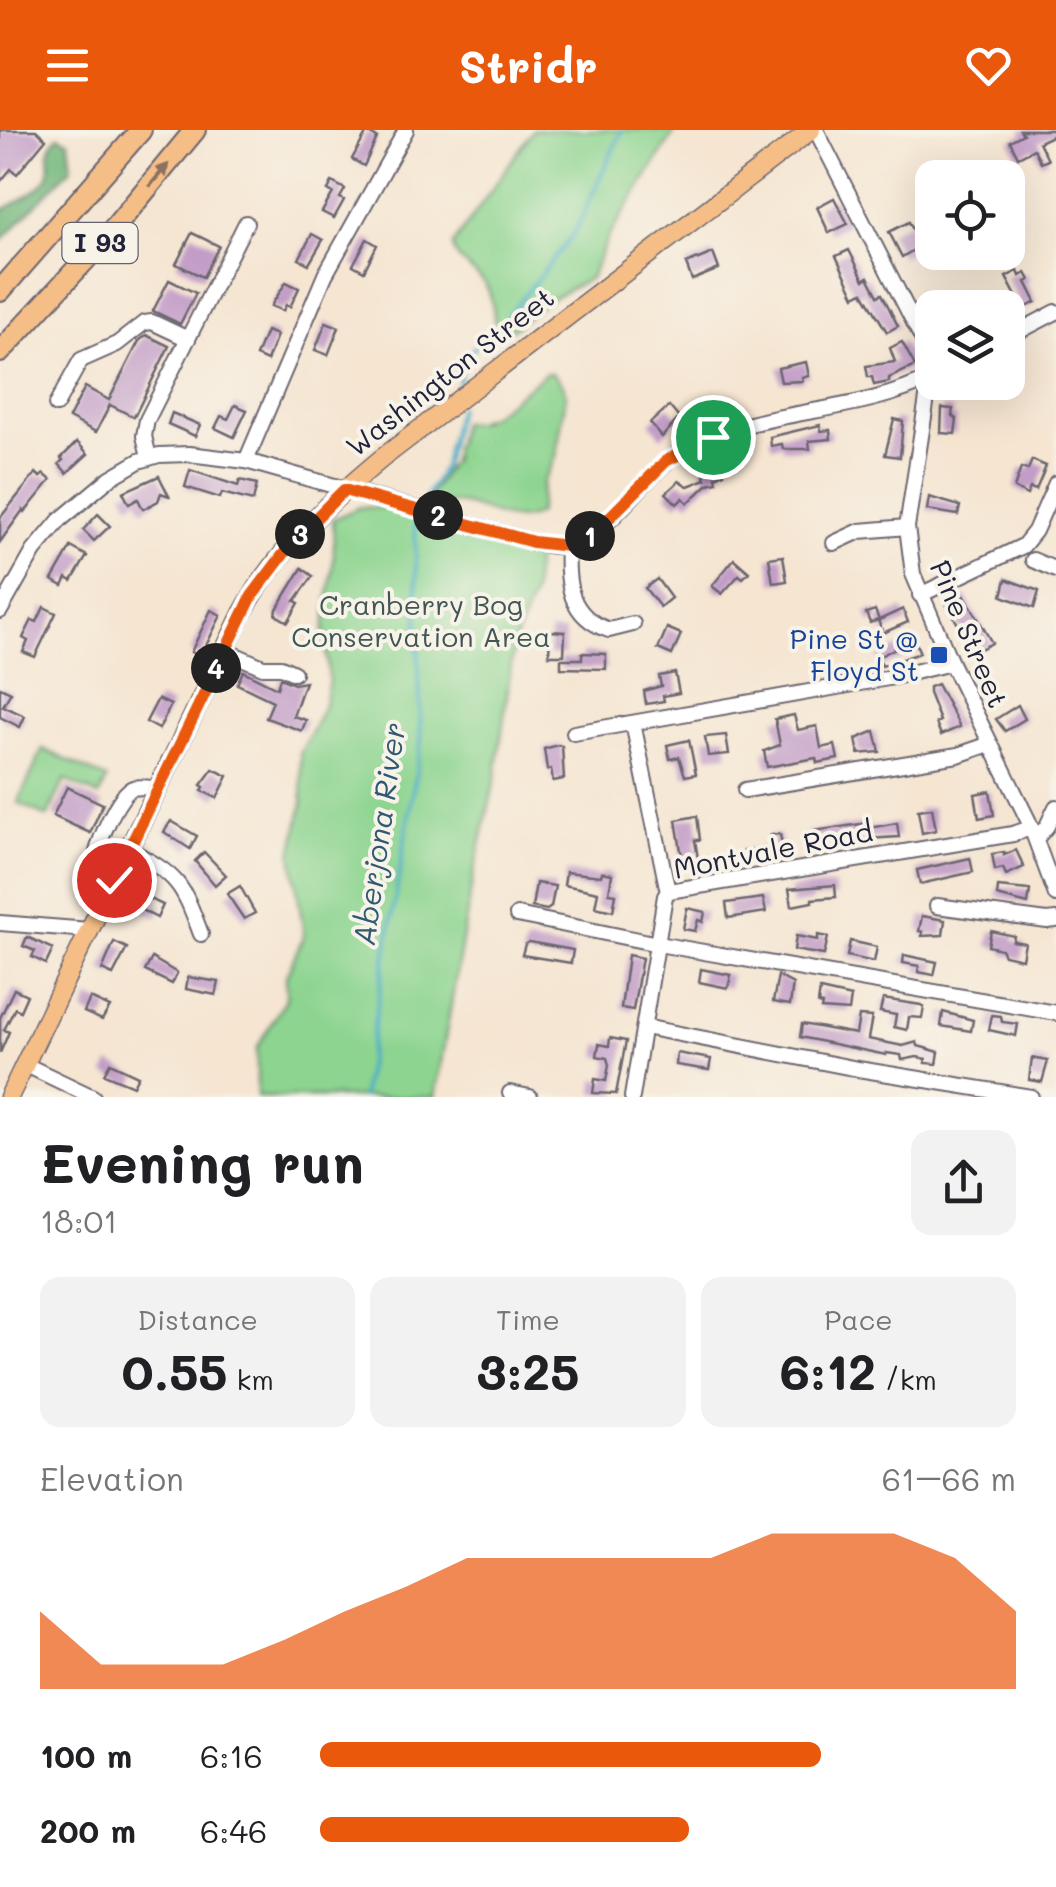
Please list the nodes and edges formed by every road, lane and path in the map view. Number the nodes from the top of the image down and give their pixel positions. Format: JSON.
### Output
{"nodes":[{"id":1,"x":141,"y":130,"type":"edge"},
{"id":2,"x":195,"y":130,"type":"edge"},
{"id":3,"x":406,"y":130,"type":"edge"},
{"id":4,"x":814,"y":130,"type":"edge"},
{"id":5,"x":246,"y":223,"type":"dead end"},
{"id":6,"x":0,"y":291,"type":"edge"},
{"id":7,"x":1056,"y":312,"type":"edge"},
{"id":8,"x":915,"y":325,"type":"edge"},
{"id":9,"x":1025,"y":328,"type":"edge"},
{"id":10,"x":188,"y":339,"type":"junction"},
{"id":11,"x":0,"y":352,"type":"edge"},
{"id":12,"x":915,"y":386,"type":"edge"},
{"id":13,"x":927,"y":400,"type":"edge"},
{"id":14,"x":56,"y":406,"type":"dead end"},
{"id":15,"x":148,"y":458,"type":"junction"},
{"id":16,"x":246,"y":460,"type":"junction"},
{"id":17,"x":1056,"y":483,"type":"edge"},
{"id":18,"x":344,"y":490,"type":"junction"},
{"id":19,"x":907,"y":527,"type":"junction"},
{"id":20,"x":834,"y":543,"type":"dead end"},
{"id":21,"x":568,"y":546,"type":"junction"},
{"id":22,"x":1032,"y":560,"type":"dead end"},
{"id":23,"x":1056,"y":570,"type":"edge"},
{"id":24,"x":920,"y":596,"type":"junction"},
{"id":25,"x":0,"y":611,"type":"edge"},
{"id":26,"x":633,"y":624,"type":"dead end"},
{"id":27,"x":224,"y":650,"type":"junction"},
{"id":28,"x":951,"y":664,"type":"junction"},
{"id":29,"x":294,"y":672,"type":"dead end"},
{"id":30,"x":633,"y":723,"type":"junction"},
{"id":31,"x":574,"y":733,"type":"dead end"},
{"id":32,"x":990,"y":744,"type":"junction"},
{"id":33,"x":158,"y":789,"type":"junction"},
{"id":34,"x":745,"y":790,"type":"dead end"},
{"id":35,"x":1056,"y":807,"type":"edge"},
{"id":36,"x":1033,"y":833,"type":"junction"},
{"id":37,"x":128,"y":850,"type":"junction"},
{"id":38,"x":114,"y":880,"type":"junction"},
{"id":39,"x":668,"y":892,"type":"junction"},
{"id":40,"x":1056,"y":894,"type":"edge"},
{"id":41,"x":937,"y":906,"type":"dead end"},
{"id":42,"x":517,"y":915,"type":"dead end"},
{"id":43,"x":1056,"y":920,"type":"edge"},
{"id":44,"x":0,"y":922,"type":"edge"},
{"id":45,"x":89,"y":930,"type":"junction"},
{"id":46,"x":202,"y":934,"type":"dead end"},
{"id":47,"x":658,"y":944,"type":"junction"},
{"id":48,"x":1056,"y":1013,"type":"edge"},
{"id":49,"x":644,"y":1028,"type":"junction"},
{"id":50,"x":24,"y":1064,"type":"junction"},
{"id":51,"x":510,"y":1093,"type":"dead end"},
{"id":52,"x":9,"y":1097,"type":"edge"},
{"id":53,"x":93,"y":1097,"type":"edge"},
{"id":54,"x":530,"y":1097,"type":"edge"},
{"id":55,"x":632,"y":1097,"type":"edge"},
{"id":56,"x":1031,"y":1097,"type":"edge"}],
"edges":[{"from":1,"to":6,"type":"highway","number":"I 93"},
{"from":11,"to":2,"type":"highway","number":"I 93","one_way":true},
{"from":3,"to":16,"type":"street"},
{"from":4,"to":8,"type":"street"},
{"from":4,"to":18,"type":"main road","name":"Washington Street"},
{"from":5,"to":10,"type":"street"},
{"from":7,"to":9,"type":"street"},
{"from":10,"to":14,"type":"street"},
{"from":10,"to":15,"type":"street"},
{"from":12,"to":21,"type":"street"},
{"from":13,"to":19,"type":"street","name":"Pine Street"},
{"from":15,"to":16,"type":"street"},
{"from":15,"to":25,"type":"street"},
{"from":16,"to":18,"type":"street"},
{"from":17,"to":24,"type":"street"},
{"from":18,"to":21,"type":"street"},
{"from":18,"to":27,"type":"main road","name":"Washington Street"},
{"from":19,"to":20,"type":"street"},
{"from":19,"to":24,"type":"street","name":"Pine Street"},
{"from":21,"to":26,"type":"street"},
{"from":22,"to":23,"type":"street"},
{"from":24,"to":28,"type":"street","name":"Pine Street"},
{"from":27,"to":29,"type":"street"},
{"from":27,"to":33,"type":"main road","name":"Washington Street"},
{"from":28,"to":30,"type":"street"},
{"from":28,"to":32,"type":"street","name":"Pine Street"},
{"from":30,"to":31,"type":"street"},
{"from":30,"to":39,"type":"street"},
{"from":32,"to":34,"type":"street"},
{"from":32,"to":36,"type":"street","name":"Pine Street"},
{"from":33,"to":37,"type":"main road","name":"Washington Street"},
{"from":33,"to":38,"type":"street"},
{"from":35,"to":36,"type":"street"},
{"from":36,"to":39,"type":"street","name":"Montvale Road"},
{"from":36,"to":40,"type":"street","name":"Pine Street"},
{"from":37,"to":38,"type":"main road","name":"Washington Street"},
{"from":37,"to":46,"type":"street"},
{"from":38,"to":45,"type":"main road","name":"Washington Street"},
{"from":39,"to":47,"type":"street","name":"Montvale Road"},
{"from":41,"to":43,"type":"street"},
{"from":42,"to":47,"type":"street"},
{"from":44,"to":45,"type":"street"},
{"from":45,"to":50,"type":"main road","name":"Washington Street"},
{"from":47,"to":48,"type":"street"},
{"from":47,"to":49,"type":"street","name":"Montvale Road"},
{"from":49,"to":55,"type":"street","name":"Montvale Road"},
{"from":49,"to":56,"type":"street"},
{"from":50,"to":52,"type":"main road","name":"Washington Street"},
{"from":50,"to":53,"type":"street"},
{"from":51,"to":54,"type":"street"}]}
